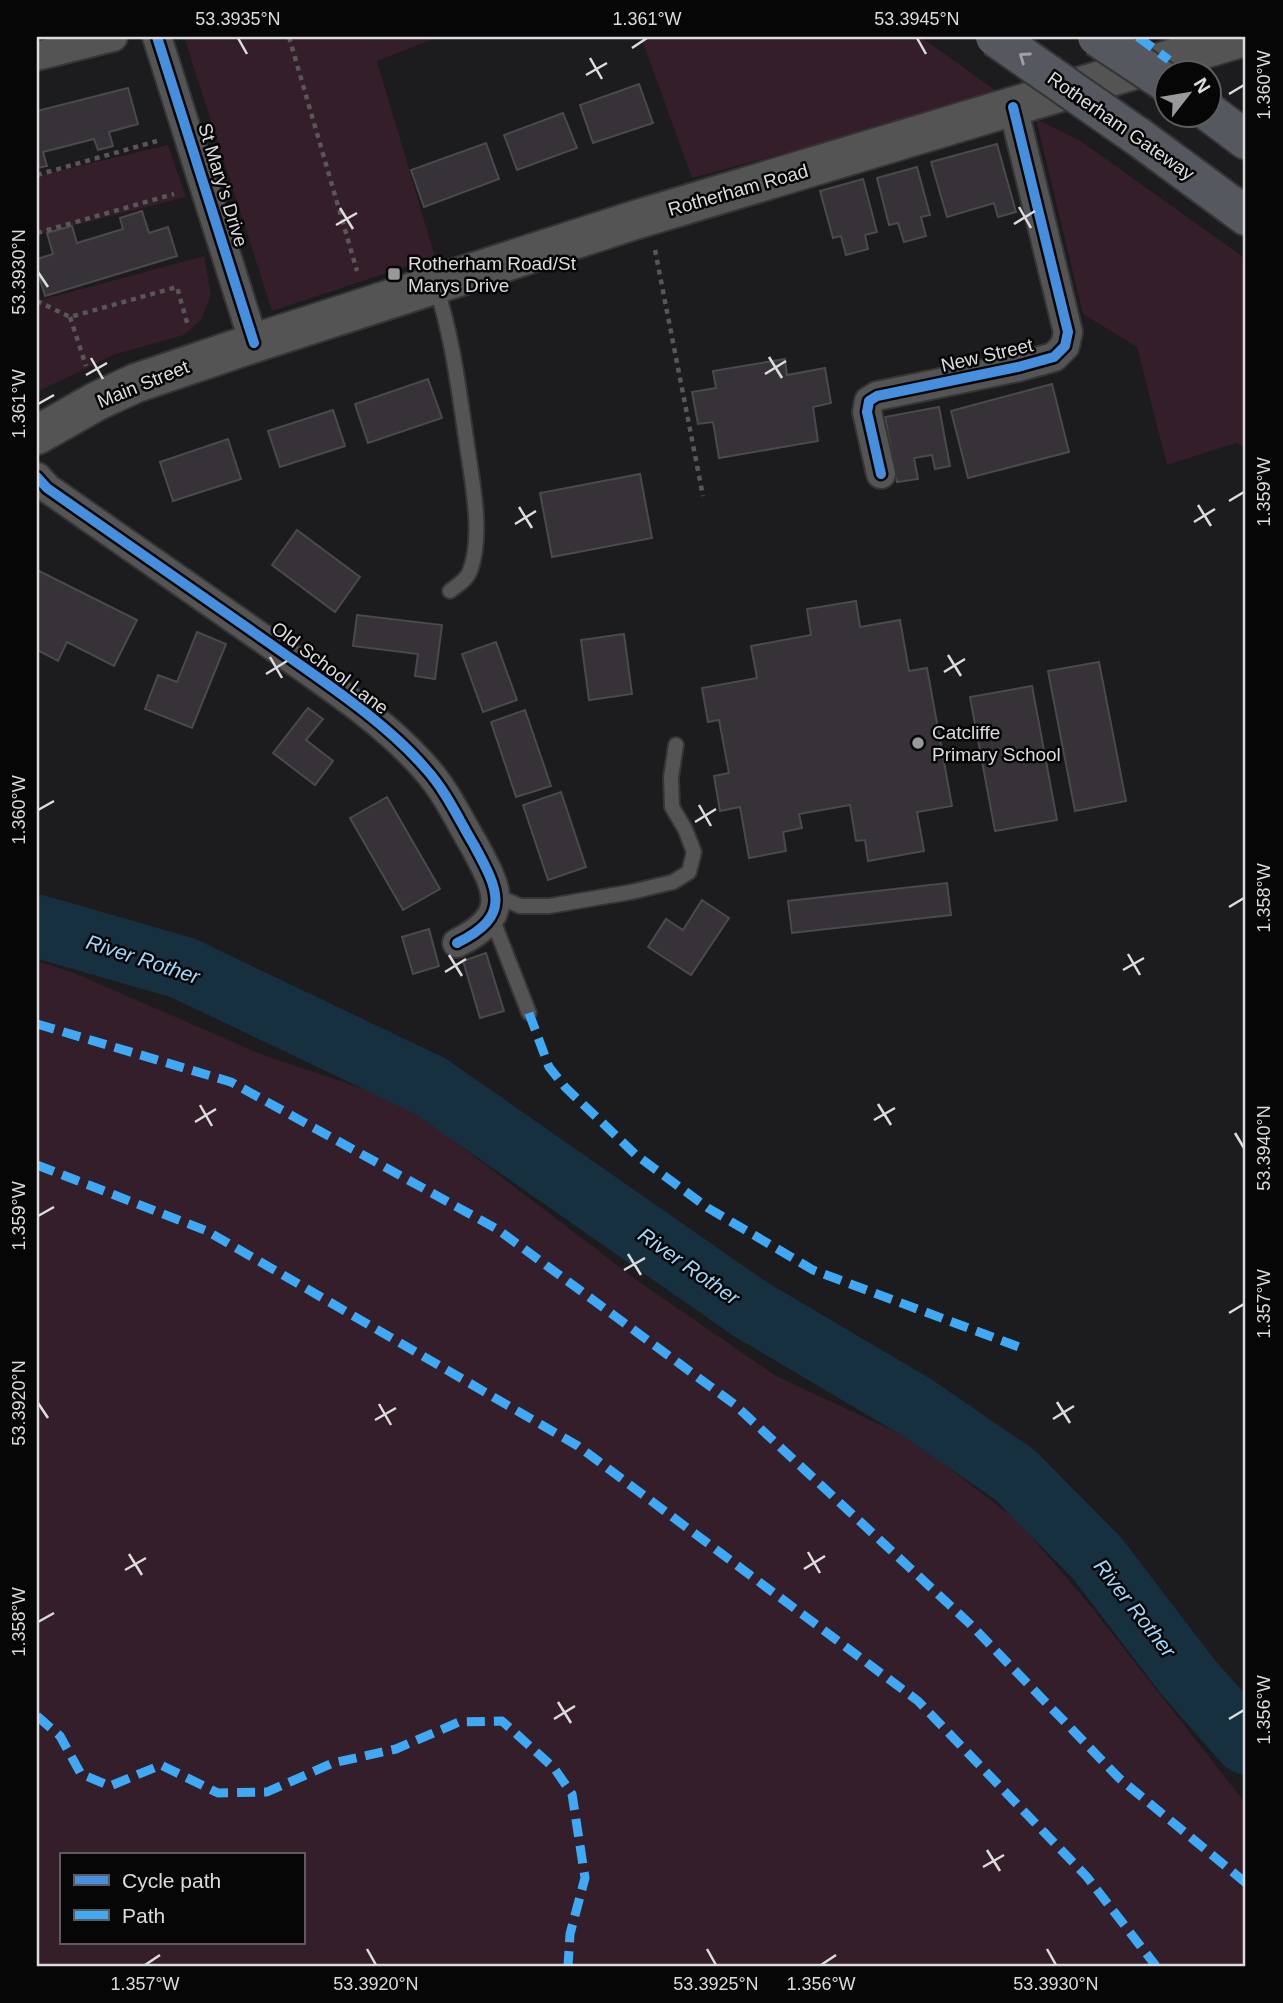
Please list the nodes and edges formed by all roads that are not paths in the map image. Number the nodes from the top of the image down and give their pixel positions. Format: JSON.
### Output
{"nodes":[{"id":1,"x":113,"y":37,"type":"edge"},
{"id":2,"x":157,"y":37,"type":"edge"},
{"id":3,"x":995,"y":37,"type":"edge"},
{"id":4,"x":1097,"y":37,"type":"edge"},
{"id":5,"x":1234,"y":40,"type":"edge"},
{"id":6,"x":37,"y":56,"type":"edge"},
{"id":7,"x":1154,"y":75,"type":"edge"},
{"id":8,"x":1013,"y":107,"type":"junction"},
{"id":9,"x":1224,"y":124,"type":"edge"},
{"id":10,"x":1246,"y":140,"type":"edge"},
{"id":11,"x":1246,"y":216,"type":"edge"},
{"id":12,"x":436,"y":285,"type":"junction"},
{"id":13,"x":254,"y":344,"type":"junction"},
{"id":14,"x":37,"y":435,"type":"edge"},
{"id":15,"x":881,"y":474,"type":"dead end"},
{"id":16,"x":37,"y":477,"type":"edge"},
{"id":17,"x":450,"y":591,"type":"dead end"},
{"id":18,"x":676,"y":745,"type":"dead end"},
{"id":19,"x":494,"y":907,"type":"junction"},
{"id":20,"x":457,"y":943,"type":"dead end"},
{"id":21,"x":529,"y":1013,"type":"dead end"}],
"edges":[{"from":1,"to":6,"type":"street"},
{"from":2,"to":13,"type":"street","name":"St Mary's Drive"},
{"from":11,"to":3,"type":"highway","name":"Rotherham Gateway","one_way":true,"bridge":true},
{"from":4,"to":7,"type":"highway","bridge":true},
{"from":5,"to":8,"type":"main road","name":"Rotherham Road"},
{"from":8,"to":12,"type":"main road","name":"Rotherham Road"},
{"from":8,"to":15,"type":"street","name":"New Street"},
{"from":9,"to":10,"type":"highway"},
{"from":12,"to":13,"type":"main road","name":"Rotherham Road"},
{"from":12,"to":17,"type":"lane"},
{"from":13,"to":14,"type":"main road","name":"Main Street"},
{"from":16,"to":19,"type":"street","name":"Old School Lane"},
{"from":18,"to":19,"type":"lane"},
{"from":19,"to":20,"type":"street"},
{"from":19,"to":21,"type":"lane"}]}
